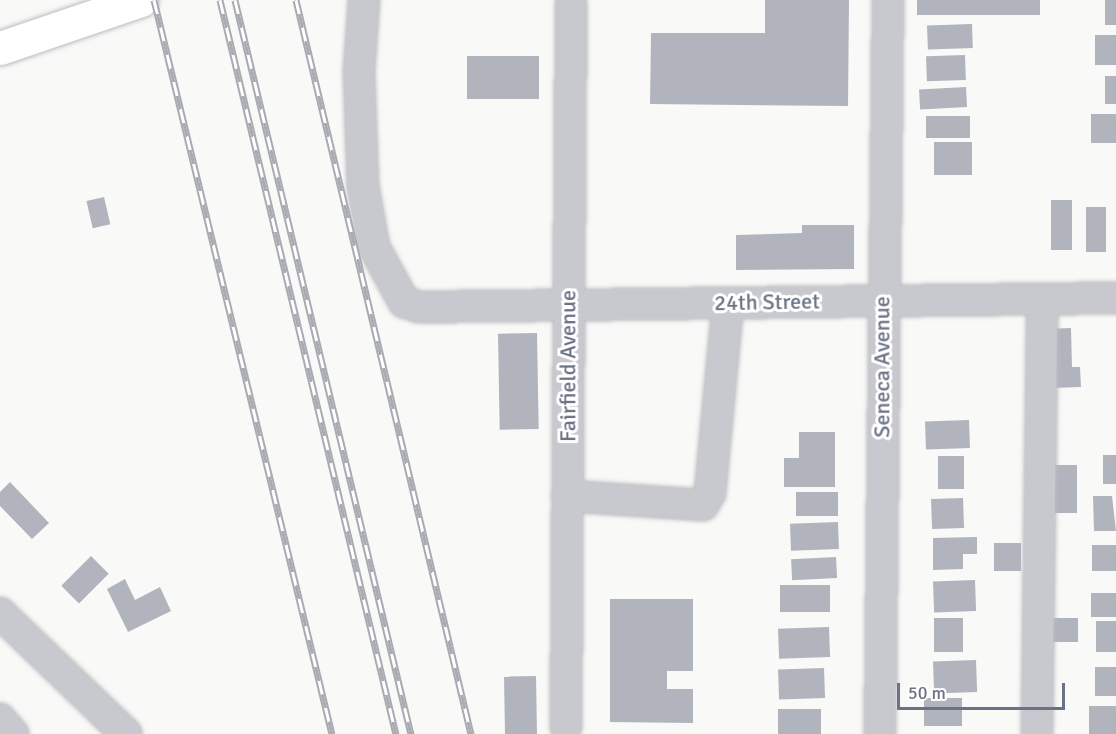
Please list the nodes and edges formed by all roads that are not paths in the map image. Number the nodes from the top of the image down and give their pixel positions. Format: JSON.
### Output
{"nodes":[{"id":1,"x":141,"y":0,"type":"edge"},
{"id":2,"x":364,"y":0,"type":"edge"},
{"id":3,"x":888,"y":0,"type":"edge"},
{"id":4,"x":571,"y":4,"type":"dead end"},
{"id":5,"x":0,"y":48,"type":"edge"},
{"id":6,"x":1116,"y":298,"type":"edge"},
{"id":7,"x":1042,"y":299,"type":"junction"},
{"id":8,"x":883,"y":301,"type":"junction"},
{"id":9,"x":728,"y":303,"type":"junction"},
{"id":10,"x":568,"y":305,"type":"junction"},
{"id":11,"x":567,"y":496,"type":"junction"},
{"id":12,"x":0,"y":613,"type":"edge"},
{"id":13,"x":0,"y":719,"type":"edge"},
{"id":14,"x":566,"y":728,"type":"dead end"},
{"id":15,"x":14,"y":734,"type":"edge"},
{"id":16,"x":126,"y":734,"type":"edge"},
{"id":17,"x":880,"y":734,"type":"edge"},
{"id":18,"x":1036,"y":734,"type":"edge"}],
"edges":[{"from":1,"to":5,"type":"main road"},
{"from":2,"to":10,"type":"street","name":"24th Street"},
{"from":3,"to":8,"type":"street","name":"Seneca Avenue"},
{"from":4,"to":10,"type":"street","name":"Fairfield Avenue"},
{"from":6,"to":7,"type":"street","name":"24th Street"},
{"from":7,"to":8,"type":"street","name":"24th Street"},
{"from":7,"to":18,"type":"street"},
{"from":8,"to":9,"type":"street","name":"24th Street"},
{"from":8,"to":17,"type":"street","name":"Seneca Avenue"},
{"from":9,"to":10,"type":"street","name":"24th Street"},
{"from":9,"to":11,"type":"street"},
{"from":10,"to":11,"type":"street","name":"Fairfield Avenue"},
{"from":11,"to":14,"type":"street","name":"Fairfield Avenue"},
{"from":12,"to":16,"type":"street"},
{"from":13,"to":15,"type":"street"}]}
